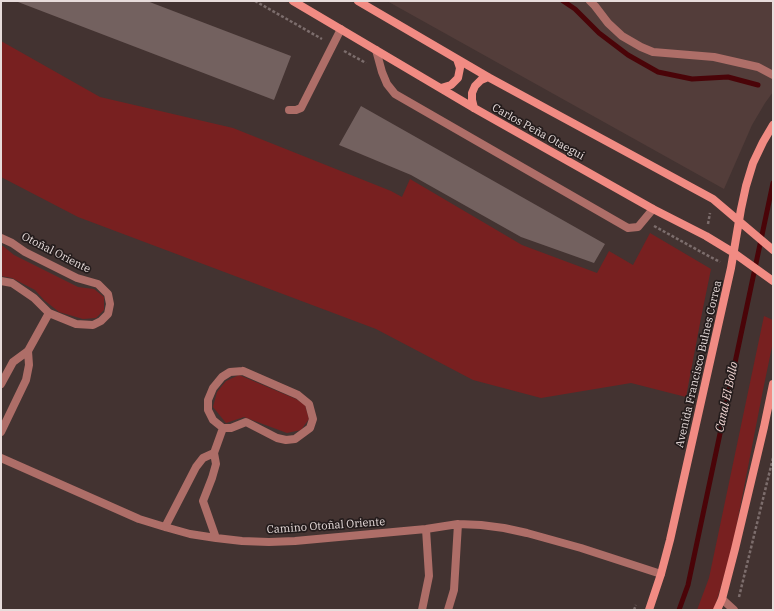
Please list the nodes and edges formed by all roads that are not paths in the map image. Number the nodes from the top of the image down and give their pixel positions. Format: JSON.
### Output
{"nodes":[{"id":1,"x":293,"y":1,"type":"edge"},
{"id":2,"x":358,"y":1,"type":"edge"},
{"id":3,"x":590,"y":1,"type":"edge"},
{"id":4,"x":341,"y":29,"type":"junction"},
{"id":5,"x":376,"y":50,"type":"junction"},
{"id":6,"x":457,"y":59,"type":"junction"},
{"id":7,"x":773,"y":75,"type":"edge"},
{"id":8,"x":488,"y":77,"type":"junction"},
{"id":9,"x":441,"y":88,"type":"junction"},
{"id":10,"x":474,"y":108,"type":"junction"},
{"id":11,"x":289,"y":110,"type":"dead end"},
{"id":12,"x":773,"y":125,"type":"edge"},
{"id":13,"x":653,"y":209,"type":"junction"},
{"id":14,"x":739,"y":221,"type":"junction"},
{"id":15,"x":1,"y":238,"type":"edge"},
{"id":16,"x":773,"y":250,"type":"edge"},
{"id":17,"x":734,"y":253,"type":"junction"},
{"id":18,"x":1,"y":281,"type":"edge"},
{"id":19,"x":773,"y":281,"type":"edge"},
{"id":20,"x":49,"y":312,"type":"junction"},
{"id":21,"x":28,"y":351,"type":"junction"},
{"id":22,"x":1,"y":384,"type":"edge"},
{"id":23,"x":773,"y":384,"type":"edge"},
{"id":24,"x":224,"y":428,"type":"junction"},
{"id":25,"x":1,"y":432,"type":"edge"},
{"id":26,"x":214,"y":453,"type":"junction"},
{"id":27,"x":1,"y":458,"type":"edge"},
{"id":28,"x":458,"y":524,"type":"junction"},
{"id":29,"x":165,"y":527,"type":"junction"},
{"id":30,"x":426,"y":529,"type":"junction"},
{"id":31,"x":216,"y":538,"type":"junction"},
{"id":32,"x":661,"y":574,"type":"junction"},
{"id":33,"x":722,"y":599,"type":"junction"},
{"id":34,"x":736,"y":606,"type":"edge"},
{"id":35,"x":422,"y":610,"type":"edge"},
{"id":36,"x":448,"y":610,"type":"edge"},
{"id":37,"x":649,"y":610,"type":"edge"},
{"id":38,"x":717,"y":610,"type":"edge"}],
"edges":[{"from":1,"to":4,"type":"street","name":"Carlos Peña Otaegui"},
{"from":2,"to":6,"type":"street"},
{"from":3,"to":7,"type":"street"},
{"from":4,"to":5,"type":"street","name":"Carlos Peña Otaegui"},
{"from":4,"to":11,"type":"street"},
{"from":5,"to":9,"type":"street","name":"Carlos Peña Otaegui"},
{"from":5,"to":13,"type":"street"},
{"from":6,"to":8,"type":"street"},
{"from":6,"to":9,"type":"street"},
{"from":8,"to":10,"type":"street"},
{"from":8,"to":14,"type":"street"},
{"from":9,"to":10,"type":"street","name":"Carlos Peña Otaegui"},
{"from":10,"to":13,"type":"street","name":"Carlos Peña Otaegui"},
{"from":12,"to":14,"type":"street","name":"Avenida Francisco Bulnes Correa"},
{"from":13,"to":17,"type":"street","name":"Carlos Peña Otaegui"},
{"from":14,"to":16,"type":"street"},
{"from":14,"to":17,"type":"street","name":"Avenida Francisco Bulnes Correa"},
{"from":15,"to":20,"type":"street","name":"Otoñal Oriente"},
{"from":17,"to":19,"type":"street","name":"Carlos Peña Otaegui"},
{"from":17,"to":32,"type":"street","name":"Avenida Francisco Bulnes Correa"},
{"from":18,"to":20,"type":"street","name":"Otoñal Oriente"},
{"from":20,"to":21,"type":"street"},
{"from":21,"to":22,"type":"street"},
{"from":21,"to":25,"type":"street"},
{"from":23,"to":33,"type":"street"},
{"from":24,"to":24,"type":"street"},
{"from":24,"to":26,"type":"street"},
{"from":26,"to":29,"type":"street"},
{"from":26,"to":31,"type":"street"},
{"from":27,"to":29,"type":"street","name":"Camino Otoñal Oriente"},
{"from":28,"to":30,"type":"street","name":"Camino Otoñal Oriente"},
{"from":28,"to":32,"type":"street","name":"Camino Otoñal Oriente"},
{"from":28,"to":36,"type":"street"},
{"from":29,"to":31,"type":"street","name":"Camino Otoñal Oriente"},
{"from":30,"to":31,"type":"street","name":"Camino Otoñal Oriente"},
{"from":30,"to":35,"type":"street"},
{"from":32,"to":37,"type":"street","name":"Avenida Francisco Bulnes Correa"},
{"from":33,"to":34,"type":"street"},
{"from":33,"to":38,"type":"street"}]}
